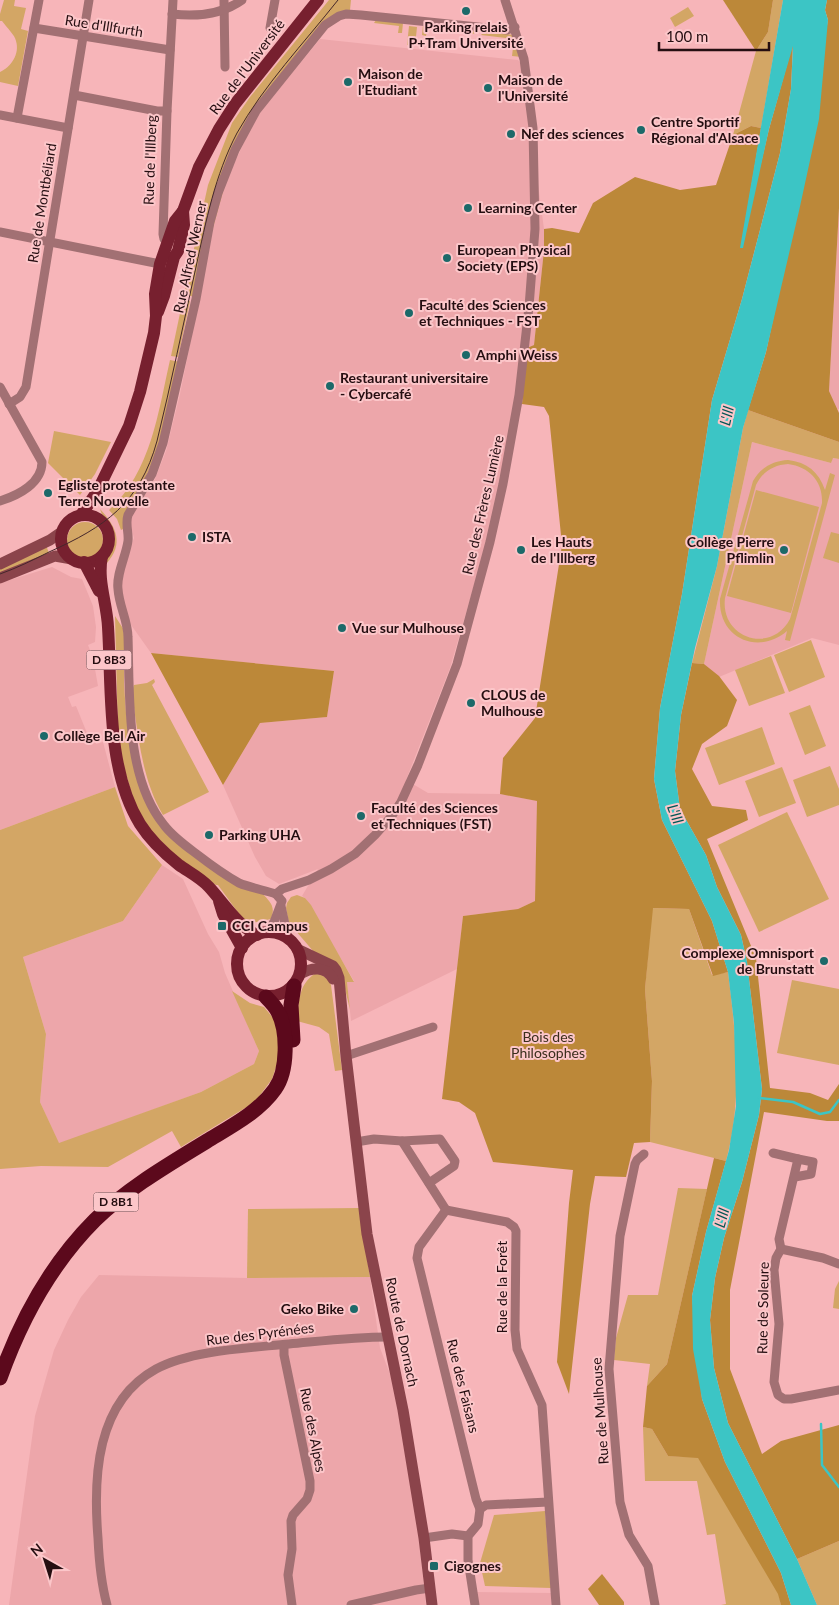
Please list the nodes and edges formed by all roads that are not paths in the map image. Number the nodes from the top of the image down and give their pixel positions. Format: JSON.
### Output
{"nodes":[{"id":1,"x":39,"y":0,"type":"edge"},
{"id":2,"x":90,"y":0,"type":"edge"},
{"id":3,"x":173,"y":0,"type":"edge"},
{"id":4,"x":224,"y":0,"type":"edge"},
{"id":5,"x":242,"y":0,"type":"edge"},
{"id":6,"x":274,"y":0,"type":"edge"},
{"id":7,"x":318,"y":0,"type":"edge"},
{"id":8,"x":505,"y":0,"type":"edge"},
{"id":9,"x":224,"y":10,"type":"junction"},
{"id":10,"x":172,"y":14,"type":"junction"},
{"id":11,"x":515,"y":27,"type":"junction"},
{"id":12,"x":34,"y":28,"type":"junction"},
{"id":13,"x":270,"y":28,"type":"dead end"},
{"id":14,"x":83,"y":37,"type":"junction"},
{"id":15,"x":170,"y":50,"type":"junction"},
{"id":16,"x":225,"y":67,"type":"dead end"},
{"id":17,"x":74,"y":95,"type":"junction"},
{"id":18,"x":167,"y":111,"type":"junction"},
{"id":19,"x":0,"y":115,"type":"edge"},
{"id":20,"x":17,"y":118,"type":"junction"},
{"id":21,"x":68,"y":128,"type":"junction"},
{"id":22,"x":183,"y":211,"type":"junction"},
{"id":23,"x":0,"y":232,"type":"edge"},
{"id":24,"x":168,"y":240,"type":"junction"},
{"id":25,"x":50,"y":242,"type":"junction"},
{"id":26,"x":174,"y":257,"type":"junction"},
{"id":27,"x":160,"y":264,"type":"junction"},
{"id":28,"x":156,"y":316,"type":"junction"},
{"id":29,"x":0,"y":387,"type":"edge"},
{"id":30,"x":9,"y":404,"type":"junction"},
{"id":31,"x":97,"y":492,"type":"junction"},
{"id":32,"x":0,"y":501,"type":"edge"},
{"id":33,"x":80,"y":515,"type":"junction"},
{"id":34,"x":99,"y":519,"type":"junction"},
{"id":35,"x":63,"y":531,"type":"junction"},
{"id":36,"x":102,"y":556,"type":"junction"},
{"id":37,"x":78,"y":561,"type":"junction"},
{"id":38,"x":0,"y":564,"type":"edge"},
{"id":39,"x":0,"y":578,"type":"edge"},
{"id":40,"x":104,"y":601,"type":"junction"},
{"id":41,"x":218,"y":899,"type":"junction"},
{"id":42,"x":279,"y":901,"type":"junction"},
{"id":43,"x":262,"y":934,"type":"junction"},
{"id":44,"x":288,"y":938,"type":"junction"},
{"id":45,"x":242,"y":948,"type":"junction"},
{"id":46,"x":297,"y":949,"type":"junction"},
{"id":47,"x":297,"y":980,"type":"junction"},
{"id":48,"x":266,"y":996,"type":"junction"},
{"id":49,"x":340,"y":1003,"type":"junction"},
{"id":50,"x":433,"y":1028,"type":"dead end"},
{"id":51,"x":347,"y":1061,"type":"junction"},
{"id":52,"x":282,"y":1073,"type":"junction"},
{"id":53,"x":402,"y":1141,"type":"junction"},
{"id":54,"x":356,"y":1142,"type":"junction"},
{"id":55,"x":644,"y":1154,"type":"dead end"},
{"id":56,"x":773,"y":1154,"type":"dead end"},
{"id":57,"x":798,"y":1159,"type":"junction"},
{"id":58,"x":794,"y":1177,"type":"junction"},
{"id":59,"x":429,"y":1182,"type":"junction"},
{"id":60,"x":446,"y":1210,"type":"junction"},
{"id":61,"x":781,"y":1249,"type":"junction"},
{"id":62,"x":839,"y":1264,"type":"edge"},
{"id":63,"x":387,"y":1337,"type":"junction"},
{"id":64,"x":284,"y":1345,"type":"junction"},
{"id":65,"x":0,"y":1378,"type":"edge"},
{"id":66,"x":839,"y":1390,"type":"edge"},
{"id":67,"x":548,"y":1502,"type":"junction"},
{"id":68,"x":480,"y":1508,"type":"junction"},
{"id":69,"x":468,"y":1536,"type":"junction"},
{"id":70,"x":424,"y":1538,"type":"junction"},
{"id":71,"x":430,"y":1588,"type":"junction"},
{"id":72,"x":106,"y":1605,"type":"edge"},
{"id":73,"x":292,"y":1605,"type":"edge"},
{"id":74,"x":352,"y":1605,"type":"edge"},
{"id":75,"x":432,"y":1605,"type":"edge"},
{"id":76,"x":475,"y":1605,"type":"edge"},
{"id":77,"x":556,"y":1605,"type":"edge"},
{"id":78,"x":655,"y":1605,"type":"edge"}],
"edges":[{"from":1,"to":12,"type":"street"},
{"from":2,"to":14,"type":"street","name":"Rue de Montbéliard"},
{"from":3,"to":10,"type":"street","name":"Rue de l'Illberg"},
{"from":4,"to":9,"type":"street"},
{"from":5,"to":9,"type":"street"},
{"from":6,"to":13,"type":"street"},
{"from":7,"to":22,"type":"main road","name":"Rue de l'Université"},
{"from":8,"to":11,"type":"street","name":"Rue des Frères Lumière"},
{"from":9,"to":10,"type":"street"},
{"from":9,"to":16,"type":"street"},
{"from":10,"to":15,"type":"street","name":"Rue de l'Illberg"},
{"from":11,"to":42,"type":"street","name":"Rue des Frères Lumière"},
{"from":11,"to":42,"type":"street","name":"Rue Alfred Werner"},
{"from":12,"to":14,"type":"street","name":"Rue d'Illfurth"},
{"from":12,"to":20,"type":"street"},
{"from":14,"to":15,"type":"street","name":"Rue d'Illfurth"},
{"from":14,"to":17,"type":"street","name":"Rue de Montbéliard"},
{"from":15,"to":18,"type":"street","name":"Rue de l'Illberg"},
{"from":17,"to":18,"type":"street"},
{"from":17,"to":21,"type":"street","name":"Rue de Montbéliard"},
{"from":18,"to":24,"type":"street","name":"Rue de l'Illberg"},
{"from":19,"to":20,"type":"street"},
{"from":20,"to":21,"type":"street"},
{"from":21,"to":25,"type":"street","name":"Rue de Montbéliard"},
{"from":22,"to":24,"type":"main road","name":"Rue de l'Université"},
{"from":22,"to":26,"type":"main road","name":"Rue de l'Université"},
{"from":23,"to":25,"type":"street"},
{"from":24,"to":26,"type":"main road"},
{"from":24,"to":27,"type":"main road"},
{"from":25,"to":27,"type":"street"},
{"from":25,"to":30,"type":"street","name":"Rue de Montbéliard"},
{"from":26,"to":28,"type":"main road"},
{"from":27,"to":28,"type":"main road"},
{"from":28,"to":31,"type":"main road"},
{"from":29,"to":30,"type":"street"},
{"from":30,"to":32,"type":"street"},
{"from":31,"to":33,"type":"main road"},
{"from":31,"to":34,"type":"main road"},
{"from":33,"to":34,"type":"main road"},
{"from":33,"to":35,"type":"main road"},
{"from":34,"to":36,"type":"main road"},
{"from":35,"to":37,"type":"main road"},
{"from":35,"to":38,"type":"main road"},
{"from":36,"to":37,"type":"main road"},
{"from":36,"to":40,"type":"main road","number":"D 8B3"},
{"from":37,"to":39,"type":"main road"},
{"from":37,"to":40,"type":"main road","number":"D 8B3"},
{"from":40,"to":41,"type":"main road","number":"D 8B3"},
{"from":41,"to":43,"type":"main road","number":"D 8B3"},
{"from":41,"to":45,"type":"main road","number":"D 8B3"},
{"from":42,"to":43,"type":"street"},
{"from":42,"to":44,"type":"street"},
{"from":43,"to":44,"type":"main road"},
{"from":43,"to":45,"type":"main road"},
{"from":44,"to":46,"type":"main road"},
{"from":45,"to":48,"type":"main road"},
{"from":46,"to":47,"type":"main road"},
{"from":46,"to":49,"type":"main road"},
{"from":47,"to":48,"type":"main road"},
{"from":47,"to":49,"type":"main road"},
{"from":47,"to":52,"type":"highway","number":"D 8B1"},
{"from":48,"to":52,"type":"highway","number":"D 8B1"},
{"from":49,"to":51,"type":"main road","name":"Route de Dornach"},
{"from":50,"to":51,"type":"street"},
{"from":51,"to":54,"type":"main road","name":"Route de Dornach"},
{"from":52,"to":65,"type":"highway","number":"D 8B1"},
{"from":53,"to":54,"type":"street"},
{"from":53,"to":59,"type":"street"},
{"from":53,"to":59,"type":"street"},
{"from":54,"to":63,"type":"main road","name":"Route de Dornach"},
{"from":55,"to":78,"type":"street","name":"Rue de Mulhouse"},
{"from":56,"to":57,"type":"street"},
{"from":57,"to":58,"type":"street","name":"Rue de Soleure"},
{"from":57,"to":58,"type":"street"},
{"from":58,"to":61,"type":"street","name":"Rue de Soleure"},
{"from":59,"to":60,"type":"street"},
{"from":60,"to":67,"type":"street","name":"Rue de la Forêt"},
{"from":60,"to":68,"type":"street","name":"Rue des Faisans"},
{"from":61,"to":62,"type":"street","name":"Rue de Soleure"},
{"from":61,"to":66,"type":"street","name":"Rue de Soleure"},
{"from":63,"to":64,"type":"street","name":"Rue des Pyrénées"},
{"from":63,"to":70,"type":"main road","name":"Route de Dornach"},
{"from":64,"to":72,"type":"street","name":"Rue des Pyrénées"},
{"from":64,"to":73,"type":"street","name":"Rue des Alpes"},
{"from":67,"to":68,"type":"street"},
{"from":67,"to":77,"type":"street","name":"Rue de la Forêt"},
{"from":68,"to":69,"type":"street"},
{"from":69,"to":70,"type":"street"},
{"from":69,"to":76,"type":"street"},
{"from":70,"to":71,"type":"main road","name":"Route de Dornach"},
{"from":71,"to":74,"type":"street"},
{"from":71,"to":75,"type":"main road","name":"Route de Dornach"}]}
